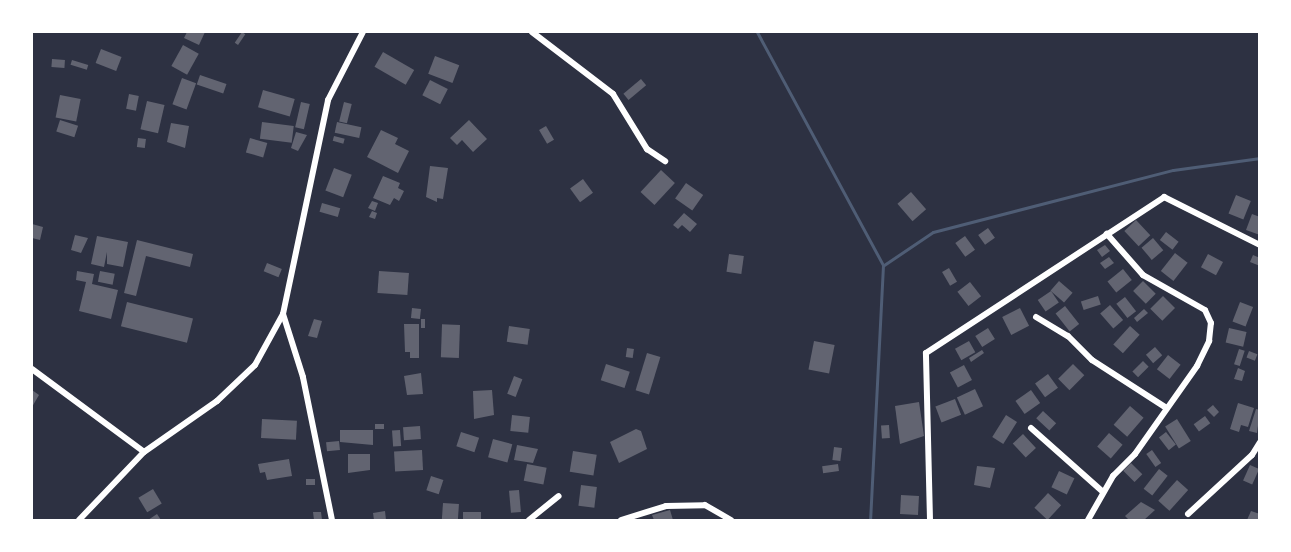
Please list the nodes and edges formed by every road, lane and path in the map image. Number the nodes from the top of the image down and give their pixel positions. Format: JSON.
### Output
{"nodes":[{"id":1,"x":363,"y":32,"type":"edge"},
{"id":2,"x":532,"y":32,"type":"edge"},
{"id":3,"x":665,"y":161,"type":"dead end"},
{"id":4,"x":1107,"y":234,"type":"junction"},
{"id":5,"x":1260,"y":245,"type":"edge"},
{"id":6,"x":283,"y":314,"type":"junction"},
{"id":7,"x":1036,"y":317,"type":"dead end"},
{"id":8,"x":32,"y":369,"type":"edge"},
{"id":9,"x":1166,"y":407,"type":"junction"},
{"id":10,"x":1031,"y":428,"type":"dead end"},
{"id":11,"x":1260,"y":442,"type":"edge"},
{"id":12,"x":144,"y":452,"type":"junction"},
{"id":13,"x":1103,"y":492,"type":"junction"},
{"id":14,"x":559,"y":496,"type":"dead end"},
{"id":15,"x":1188,"y":514,"type":"dead end"},
{"id":16,"x":79,"y":520,"type":"edge"},
{"id":17,"x":332,"y":520,"type":"edge"},
{"id":18,"x":529,"y":520,"type":"edge"},
{"id":19,"x":621,"y":520,"type":"edge"},
{"id":20,"x":731,"y":520,"type":"edge"},
{"id":21,"x":930,"y":520,"type":"edge"},
{"id":22,"x":1088,"y":520,"type":"edge"}],
"edges":[{"from":1,"to":6,"type":"street"},
{"from":2,"to":3,"type":"street"},
{"from":4,"to":5,"type":"street"},
{"from":4,"to":9,"type":"street"},
{"from":4,"to":21,"type":"street"},
{"from":6,"to":12,"type":"street"},
{"from":6,"to":17,"type":"street"},
{"from":7,"to":9,"type":"street"},
{"from":8,"to":12,"type":"street"},
{"from":9,"to":13,"type":"street"},
{"from":10,"to":13,"type":"street"},
{"from":11,"to":15,"type":"street"},
{"from":12,"to":16,"type":"street"},
{"from":13,"to":22,"type":"street"},
{"from":14,"to":18,"type":"street"},
{"from":19,"to":20,"type":"street"}]}
